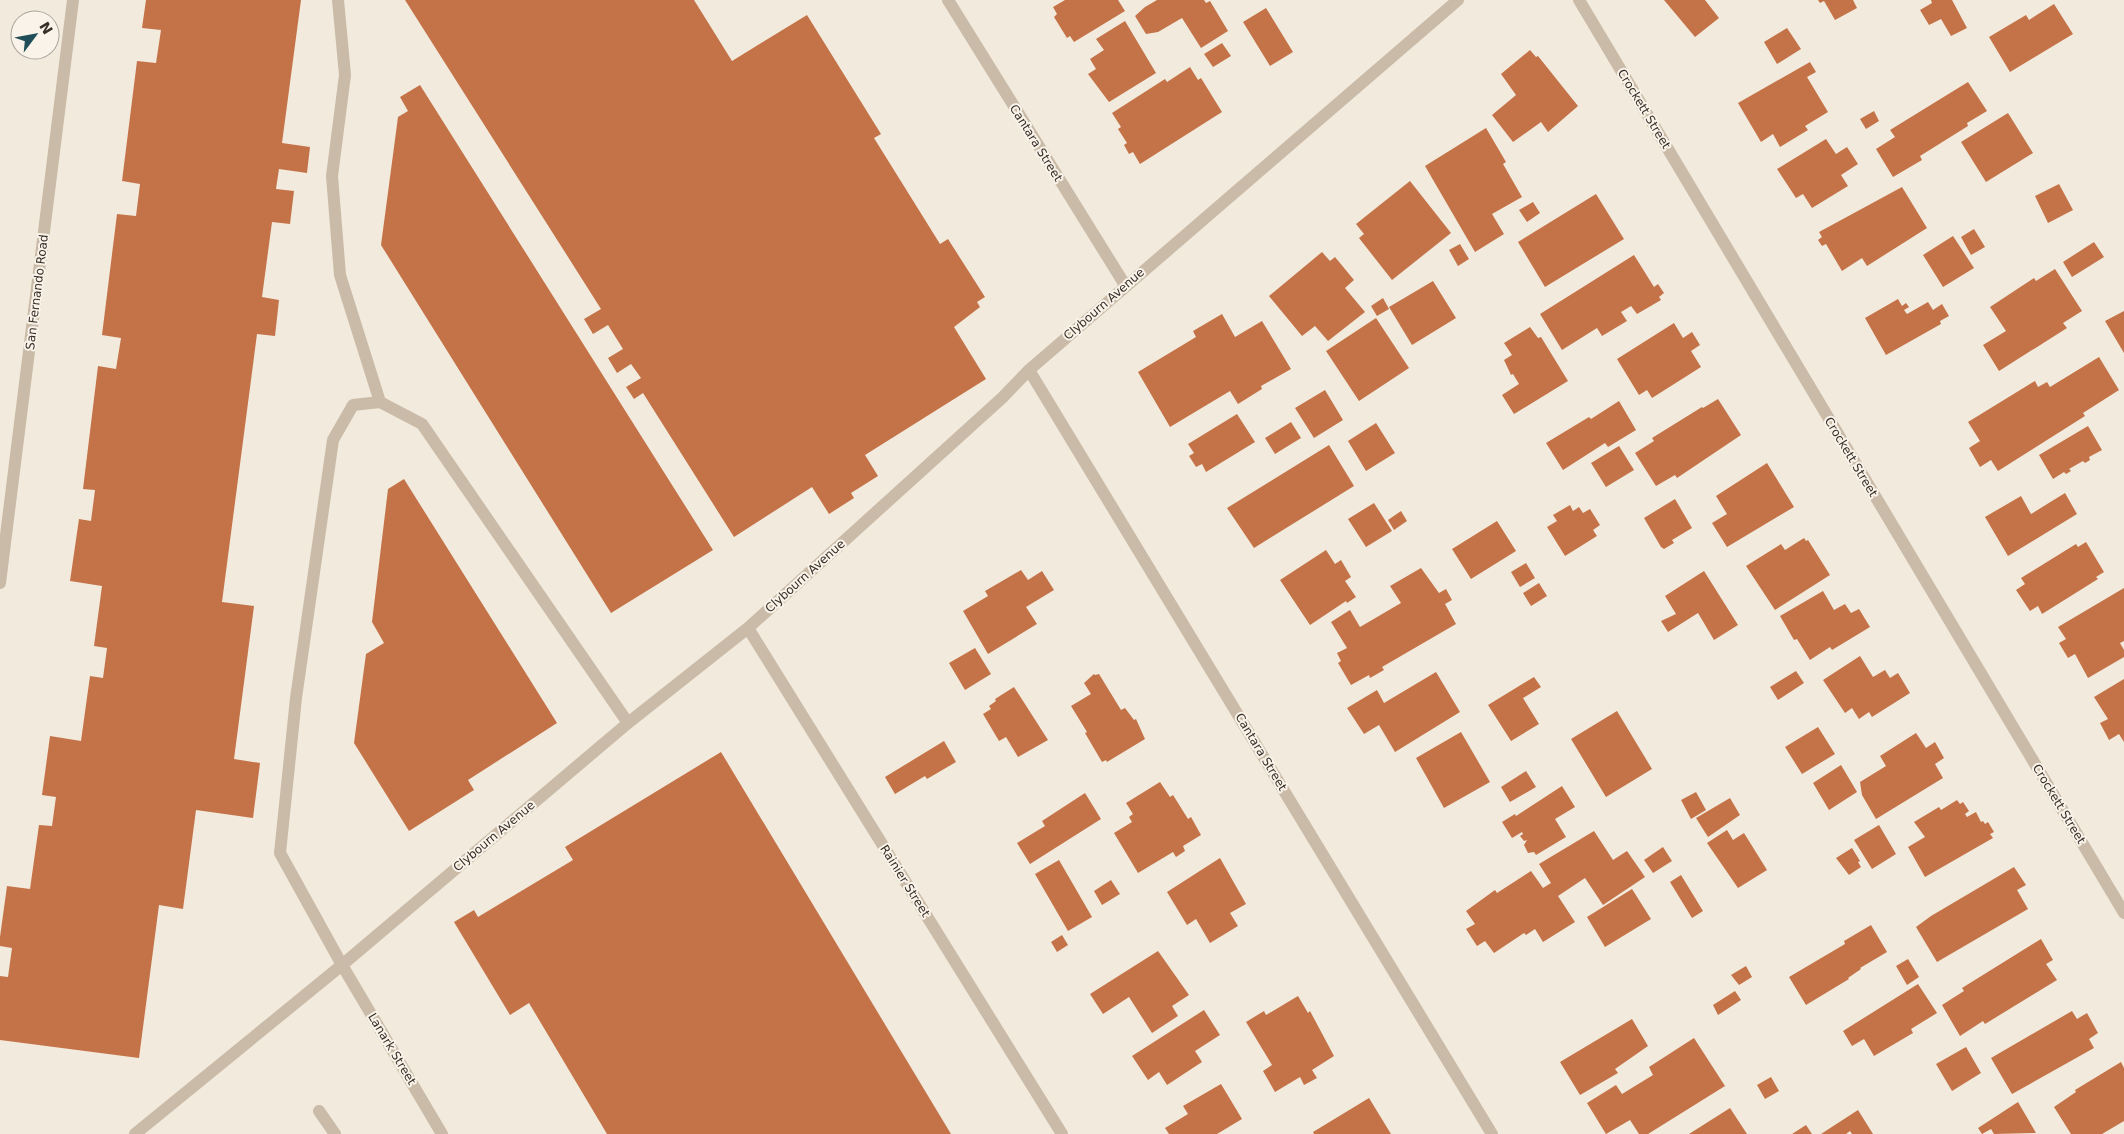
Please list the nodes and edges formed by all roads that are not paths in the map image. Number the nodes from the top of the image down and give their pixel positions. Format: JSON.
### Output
{"nodes":[{"id":1,"x":73,"y":0,"type":"edge"},
{"id":2,"x":338,"y":0,"type":"edge"},
{"id":3,"x":948,"y":0,"type":"edge"},
{"id":4,"x":1458,"y":0,"type":"edge"},
{"id":5,"x":1579,"y":0,"type":"edge"},
{"id":6,"x":1125,"y":285,"type":"junction"},
{"id":7,"x":1029,"y":370,"type":"junction"},
{"id":8,"x":380,"y":402,"type":"junction"},
{"id":9,"x":0,"y":583,"type":"edge"},
{"id":10,"x":748,"y":628,"type":"junction"},
{"id":11,"x":628,"y":723,"type":"junction"},
{"id":12,"x":2124,"y":913,"type":"edge"},
{"id":13,"x":342,"y":965,"type":"junction"},
{"id":14,"x":320,"y":1110,"type":"dead end"},
{"id":15,"x":135,"y":1134,"type":"edge"},
{"id":16,"x":336,"y":1134,"type":"edge"},
{"id":17,"x":442,"y":1134,"type":"edge"},
{"id":18,"x":1062,"y":1134,"type":"edge"},
{"id":19,"x":1492,"y":1134,"type":"edge"}],
"edges":[{"from":1,"to":9,"type":"street","name":"San Fernando Road"},
{"from":2,"to":8,"type":"street"},
{"from":3,"to":6,"type":"street","name":"Cantara Street"},
{"from":4,"to":6,"type":"street","name":"Clybourn Avenue"},
{"from":5,"to":12,"type":"street","name":"Crockett Street"},
{"from":6,"to":7,"type":"street","name":"Clybourn Avenue"},
{"from":7,"to":10,"type":"street","name":"Clybourn Avenue"},
{"from":7,"to":19,"type":"street","name":"Cantara Street"},
{"from":8,"to":11,"type":"street"},
{"from":8,"to":13,"type":"street","name":"Lanark Street"},
{"from":10,"to":11,"type":"street","name":"Clybourn Avenue"},
{"from":10,"to":18,"type":"street","name":"Rainier Street"},
{"from":11,"to":13,"type":"street","name":"Clybourn Avenue"},
{"from":13,"to":15,"type":"street","name":"Clybourn Avenue"},
{"from":13,"to":17,"type":"street","name":"Lanark Street"},
{"from":14,"to":16,"type":"street"}]}
